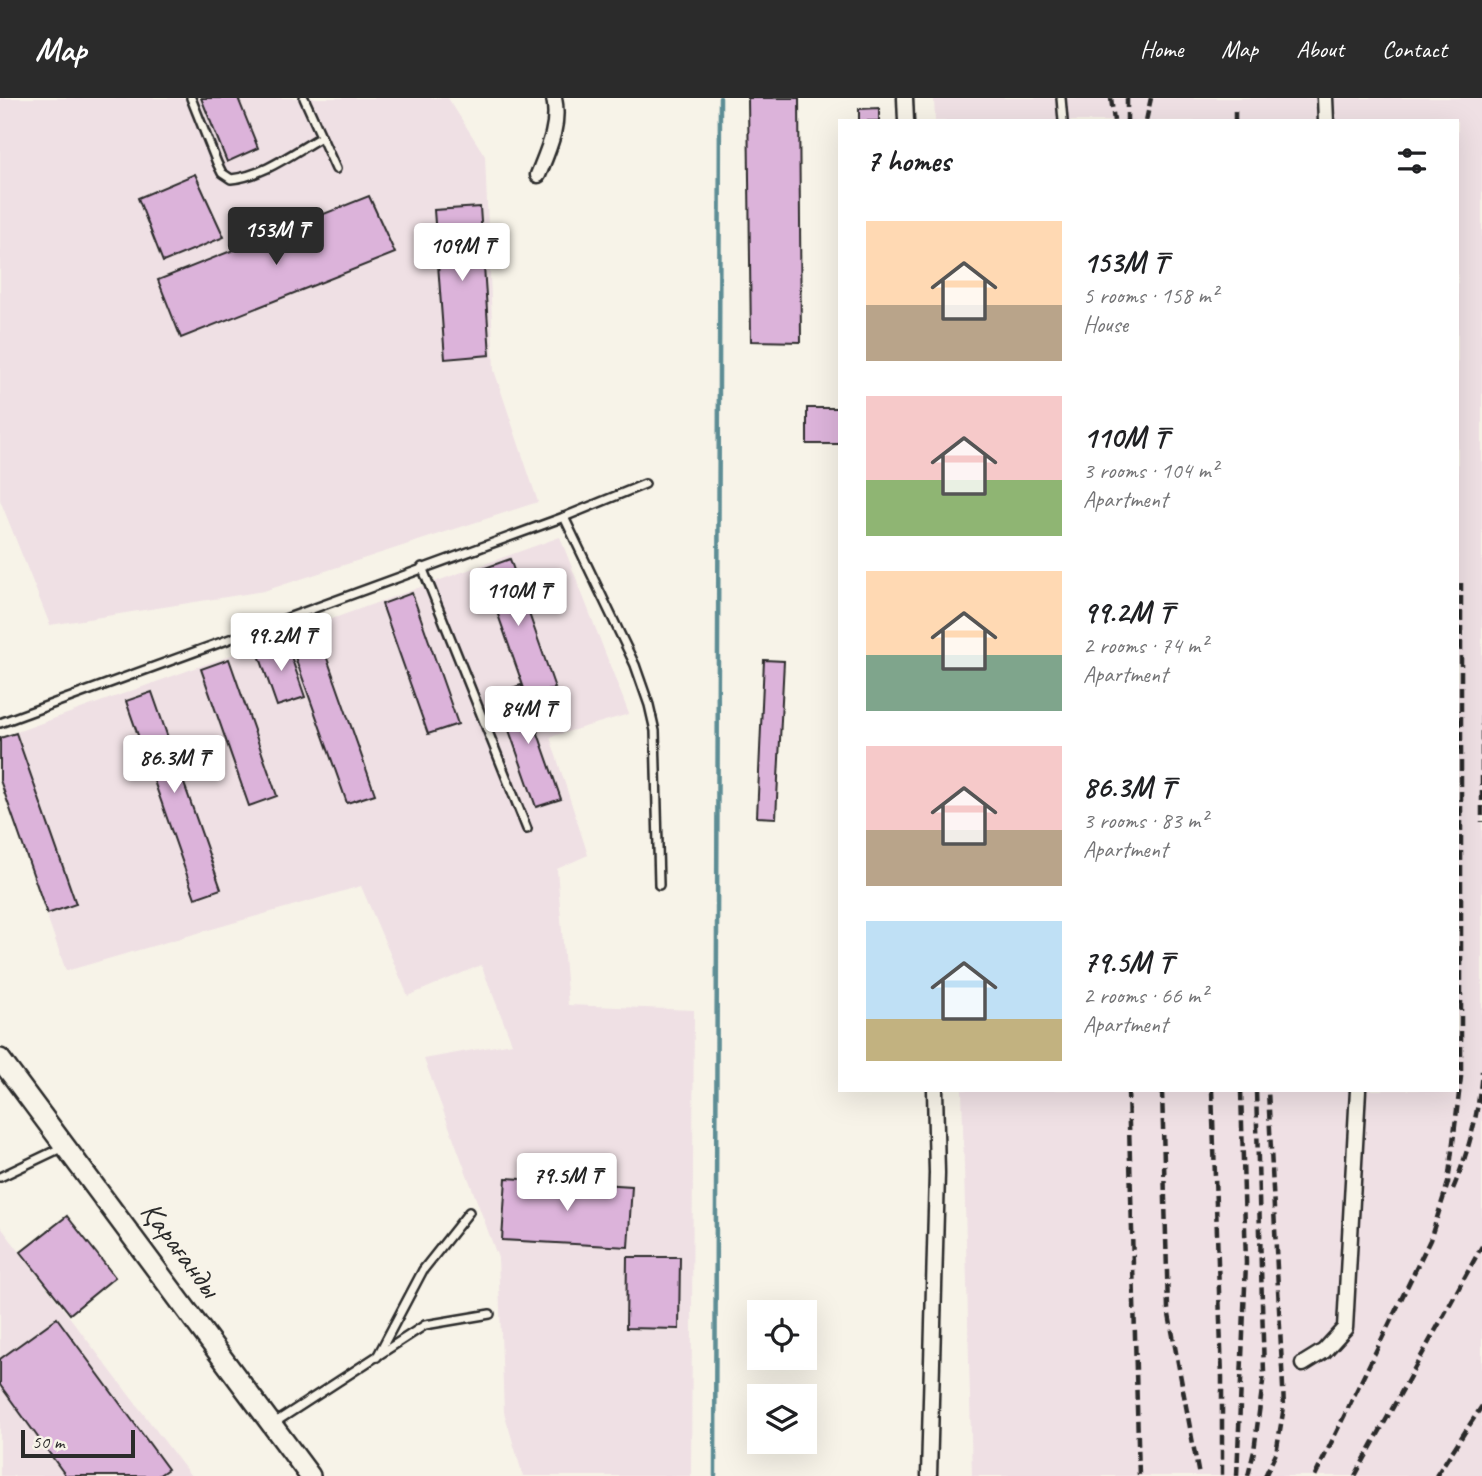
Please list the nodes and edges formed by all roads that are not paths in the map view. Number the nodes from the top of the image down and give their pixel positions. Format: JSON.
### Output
{"nodes":[{"id":1,"x":191,"y":98,"type":"edge"},
{"id":2,"x":304,"y":98,"type":"edge"},
{"id":3,"x":554,"y":98,"type":"edge"},
{"id":4,"x":905,"y":98,"type":"edge"},
{"id":5,"x":1061,"y":98,"type":"edge"},
{"id":6,"x":1325,"y":98,"type":"edge"},
{"id":7,"x":905,"y":119,"type":"edge"},
{"id":8,"x":1063,"y":119,"type":"edge"},
{"id":9,"x":1325,"y":119,"type":"edge"},
{"id":10,"x":321,"y":137,"type":"junction"},
{"id":11,"x":335,"y":169,"type":"dead end"},
{"id":12,"x":538,"y":175,"type":"dead end"},
{"id":13,"x":645,"y":484,"type":"dead end"},
{"id":14,"x":564,"y":517,"type":"junction"},
{"id":15,"x":422,"y":566,"type":"junction"},
{"id":16,"x":0,"y":723,"type":"edge"},
{"id":17,"x":527,"y":829,"type":"dead end"},
{"id":18,"x":659,"y":885,"type":"dead end"},
{"id":19,"x":0,"y":1059,"type":"edge"},
{"id":20,"x":935,"y":1092,"type":"edge"},
{"id":21,"x":1358,"y":1092,"type":"edge"},
{"id":22,"x":66,"y":1145,"type":"junction"},
{"id":23,"x":0,"y":1177,"type":"edge"},
{"id":24,"x":469,"y":1212,"type":"dead end"},
{"id":25,"x":490,"y":1314,"type":"dead end"},
{"id":26,"x":377,"y":1358,"type":"junction"},
{"id":27,"x":1303,"y":1364,"type":"dead end"},
{"id":28,"x":274,"y":1424,"type":"junction"},
{"id":29,"x":310,"y":1476,"type":"edge"},
{"id":30,"x":929,"y":1476,"type":"edge"}],
"edges":[{"from":1,"to":10,"type":"lane"},
{"from":2,"to":10,"type":"lane"},
{"from":3,"to":12,"type":"street"},
{"from":4,"to":7,"type":"street"},
{"from":5,"to":8,"type":"lane"},
{"from":6,"to":9,"type":"street"},
{"from":10,"to":11,"type":"lane"},
{"from":13,"to":14,"type":"lane"},
{"from":14,"to":15,"type":"lane"},
{"from":14,"to":18,"type":"lane"},
{"from":15,"to":16,"type":"lane"},
{"from":15,"to":17,"type":"lane"},
{"from":19,"to":22,"type":"main road","name":"Қарағанды"},
{"from":20,"to":30,"type":"street"},
{"from":21,"to":27,"type":"street"},
{"from":22,"to":23,"type":"lane"},
{"from":22,"to":28,"type":"main road","name":"Қарағанды"},
{"from":24,"to":26,"type":"lane"},
{"from":25,"to":26,"type":"lane"},
{"from":26,"to":28,"type":"lane"},
{"from":28,"to":29,"type":"main road","name":"Қарағанды"}]}
